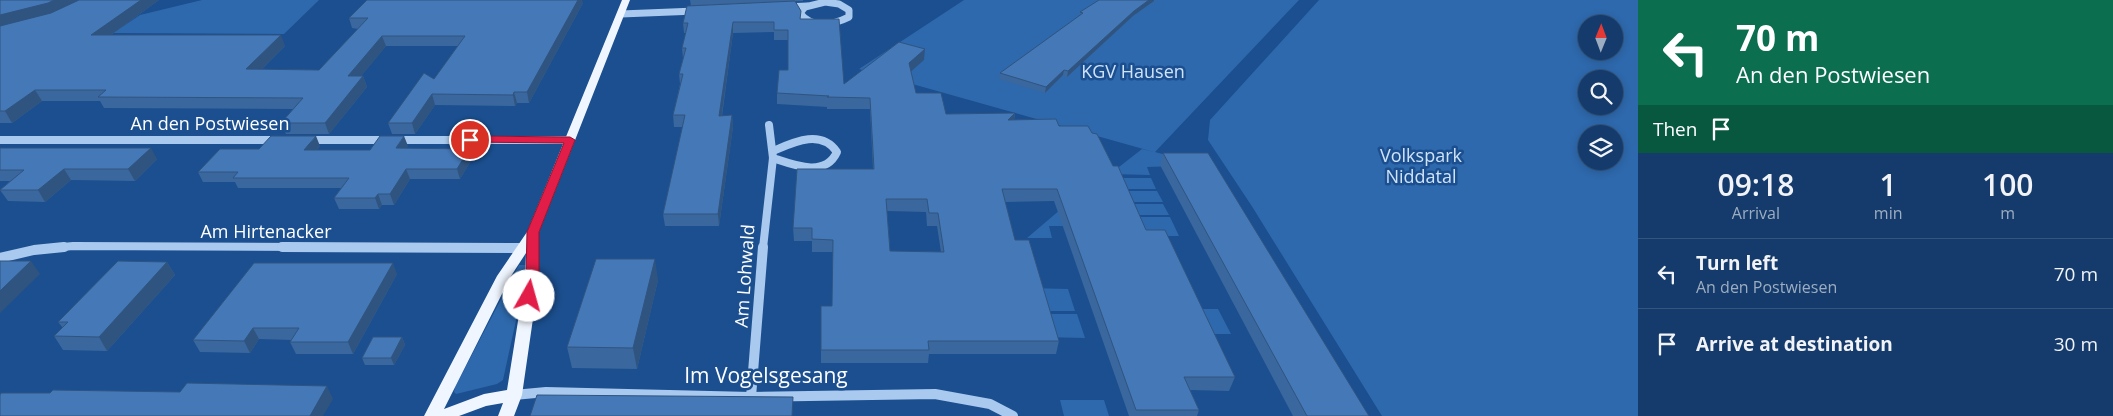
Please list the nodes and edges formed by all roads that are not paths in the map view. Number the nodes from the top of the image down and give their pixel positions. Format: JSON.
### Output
{"nodes":[{"id":1,"x":626,"y":0,"type":"edge"},
{"id":2,"x":807,"y":6,"type":"junction"},
{"id":3,"x":782,"y":7,"type":"edge"},
{"id":4,"x":708,"y":10,"type":"edge"},
{"id":5,"x":621,"y":14,"type":"junction"},
{"id":6,"x":769,"y":124,"type":"dead end"},
{"id":7,"x":0,"y":140,"type":"edge"},
{"id":8,"x":283,"y":140,"type":"edge"},
{"id":9,"x":293,"y":140,"type":"edge"},
{"id":10,"x":570,"y":140,"type":"junction"},
{"id":11,"x":773,"y":154,"type":"junction"},
{"id":12,"x":527,"y":248,"type":"junction"},
{"id":13,"x":0,"y":258,"type":"edge"},
{"id":14,"x":514,"y":395,"type":"junction"},
{"id":15,"x":751,"y":397,"type":"junction"},
{"id":16,"x":432,"y":416,"type":"edge"},
{"id":17,"x":442,"y":416,"type":"edge"},
{"id":18,"x":506,"y":416,"type":"edge"},
{"id":19,"x":1013,"y":416,"type":"edge"}],
"edges":[{"from":1,"to":5,"type":"main road"},
{"from":2,"to":2,"type":"street"},
{"from":2,"to":3,"type":"street"},
{"from":4,"to":5,"type":"street"},
{"from":5,"to":10,"type":"main road"},
{"from":6,"to":11,"type":"street","name":"Am Lohwald"},
{"from":7,"to":8,"type":"street","name":"An den Postwiesen"},
{"from":9,"to":10,"type":"street","name":"An den Postwiesen"},
{"from":10,"to":12,"type":"main road"},
{"from":11,"to":11,"type":"street"},
{"from":11,"to":15,"type":"street","name":"Am Lohwald"},
{"from":12,"to":13,"type":"street","name":"Am Hirtenacker"},
{"from":12,"to":14,"type":"main road"},
{"from":12,"to":16,"type":"main road"},
{"from":14,"to":15,"type":"street","name":"Im Vogelsgesang"},
{"from":14,"to":17,"type":"main road"},
{"from":14,"to":18,"type":"main road"},
{"from":15,"to":19,"type":"street","name":"Im Vogelsgesang"}]}
